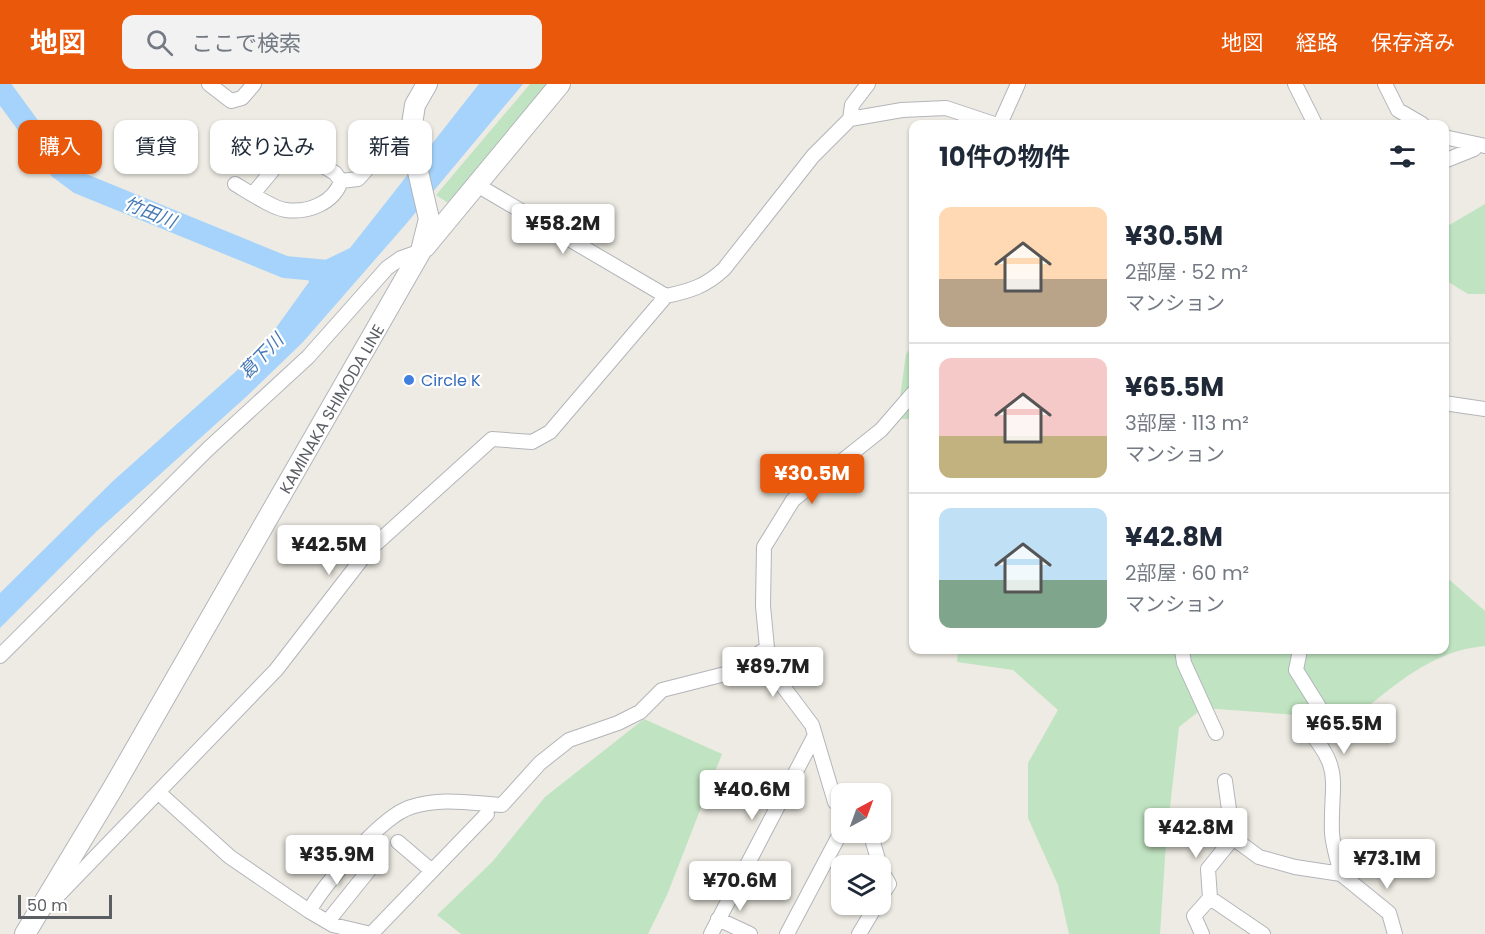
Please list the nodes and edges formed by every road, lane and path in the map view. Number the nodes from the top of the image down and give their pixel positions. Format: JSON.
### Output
{"nodes":[{"id":1,"x":209,"y":84,"type":"edge"},
{"id":2,"x":254,"y":84,"type":"edge"},
{"id":3,"x":560,"y":84,"type":"edge"},
{"id":4,"x":868,"y":84,"type":"edge"},
{"id":5,"x":1018,"y":84,"type":"edge"},
{"id":6,"x":1295,"y":84,"type":"edge"},
{"id":7,"x":1385,"y":84,"type":"edge"},
{"id":8,"x":420,"y":87,"type":"edge"},
{"id":9,"x":850,"y":119,"type":"junction"},
{"id":10,"x":413,"y":120,"type":"edge"},
{"id":11,"x":982,"y":120,"type":"edge"},
{"id":12,"x":1002,"y":120,"type":"edge"},
{"id":13,"x":1314,"y":120,"type":"edge"},
{"id":14,"x":1415,"y":120,"type":"edge"},
{"id":15,"x":1449,"y":138,"type":"edge"},
{"id":16,"x":1481,"y":145,"type":"edge"},
{"id":17,"x":1449,"y":158,"type":"edge"},
{"id":18,"x":362,"y":174,"type":"edge"},
{"id":19,"x":417,"y":174,"type":"edge"},
{"id":20,"x":341,"y":181,"type":"junction"},
{"id":21,"x":235,"y":184,"type":"dead end"},
{"id":22,"x":477,"y":185,"type":"junction"},
{"id":23,"x":252,"y":194,"type":"junction"},
{"id":24,"x":421,"y":251,"type":"junction"},
{"id":25,"x":666,"y":296,"type":"junction"},
{"id":26,"x":909,"y":398,"type":"edge"},
{"id":27,"x":1449,"y":404,"type":"edge"},
{"id":28,"x":1485,"y":409,"type":"edge"},
{"id":29,"x":767,"y":648,"type":"junction"},
{"id":30,"x":1183,"y":654,"type":"edge"},
{"id":31,"x":1299,"y":654,"type":"edge"},
{"id":32,"x":0,"y":656,"type":"edge"},
{"id":33,"x":1216,"y":733,"type":"dead end"},
{"id":34,"x":814,"y":737,"type":"junction"},
{"id":35,"x":1225,"y":782,"type":"dead end"},
{"id":36,"x":831,"y":790,"type":"edge"},
{"id":37,"x":159,"y":793,"type":"junction"},
{"id":38,"x":487,"y":814,"type":"dead end"},
{"id":39,"x":1233,"y":838,"type":"junction"},
{"id":40,"x":398,"y":842,"type":"dead end"},
{"id":41,"x":835,"y":843,"type":"edge"},
{"id":42,"x":369,"y":870,"type":"dead end"},
{"id":43,"x":432,"y":871,"type":"junction"},
{"id":44,"x":1341,"y":874,"type":"junction"},
{"id":45,"x":1210,"y":898,"type":"junction"},
{"id":46,"x":309,"y":911,"type":"junction"},
{"id":47,"x":870,"y":915,"type":"edge"},
{"id":48,"x":718,"y":919,"type":"junction"},
{"id":49,"x":30,"y":926,"type":"edge"},
{"id":50,"x":329,"y":927,"type":"edge"},
{"id":51,"x":371,"y":934,"type":"edge"},
{"id":52,"x":711,"y":934,"type":"edge"},
{"id":53,"x":750,"y":934,"type":"edge"},
{"id":54,"x":787,"y":934,"type":"edge"},
{"id":55,"x":859,"y":934,"type":"edge"},
{"id":56,"x":1202,"y":934,"type":"edge"},
{"id":57,"x":1263,"y":934,"type":"edge"},
{"id":58,"x":1395,"y":934,"type":"edge"}],
"edges":[{"from":1,"to":2,"type":"street"},
{"from":3,"to":22,"type":"main road"},
{"from":4,"to":9,"type":"street"},
{"from":5,"to":12,"type":"street"},
{"from":6,"to":13,"type":"street"},
{"from":7,"to":14,"type":"street"},
{"from":8,"to":10,"type":"main road","name":"KAMINAKA SHIMODA LINE"},
{"from":9,"to":11,"type":"street"},
{"from":9,"to":25,"type":"street"},
{"from":15,"to":16,"type":"street"},
{"from":16,"to":17,"type":"street"},
{"from":18,"to":20,"type":"street"},
{"from":19,"to":24,"type":"main road","name":"KAMINAKA SHIMODA LINE"},
{"from":20,"to":23,"type":"street"},
{"from":20,"to":23,"type":"street"},
{"from":21,"to":23,"type":"street"},
{"from":22,"to":24,"type":"main road"},
{"from":22,"to":25,"type":"street"},
{"from":24,"to":32,"type":"street"},
{"from":24,"to":49,"type":"main road","name":"KAMINAKA SHIMODA LINE"},
{"from":25,"to":37,"type":"street"},
{"from":26,"to":29,"type":"street"},
{"from":27,"to":28,"type":"street"},
{"from":29,"to":34,"type":"street"},
{"from":29,"to":46,"type":"street"},
{"from":30,"to":33,"type":"street"},
{"from":31,"to":44,"type":"street"},
{"from":34,"to":36,"type":"street"},
{"from":34,"to":48,"type":"street"},
{"from":35,"to":39,"type":"street"},
{"from":37,"to":46,"type":"street"},
{"from":37,"to":49,"type":"street"},
{"from":38,"to":43,"type":"street"},
{"from":39,"to":44,"type":"street"},
{"from":39,"to":45,"type":"street"},
{"from":40,"to":43,"type":"street"},
{"from":41,"to":54,"type":"street"},
{"from":42,"to":50,"type":"street"},
{"from":43,"to":51,"type":"street"},
{"from":44,"to":58,"type":"street"},
{"from":45,"to":56,"type":"street"},
{"from":45,"to":57,"type":"street"},
{"from":46,"to":50,"type":"street"},
{"from":47,"to":55,"type":"street"},
{"from":48,"to":52,"type":"street"},
{"from":48,"to":53,"type":"street"},
{"from":50,"to":51,"type":"street"}]}
